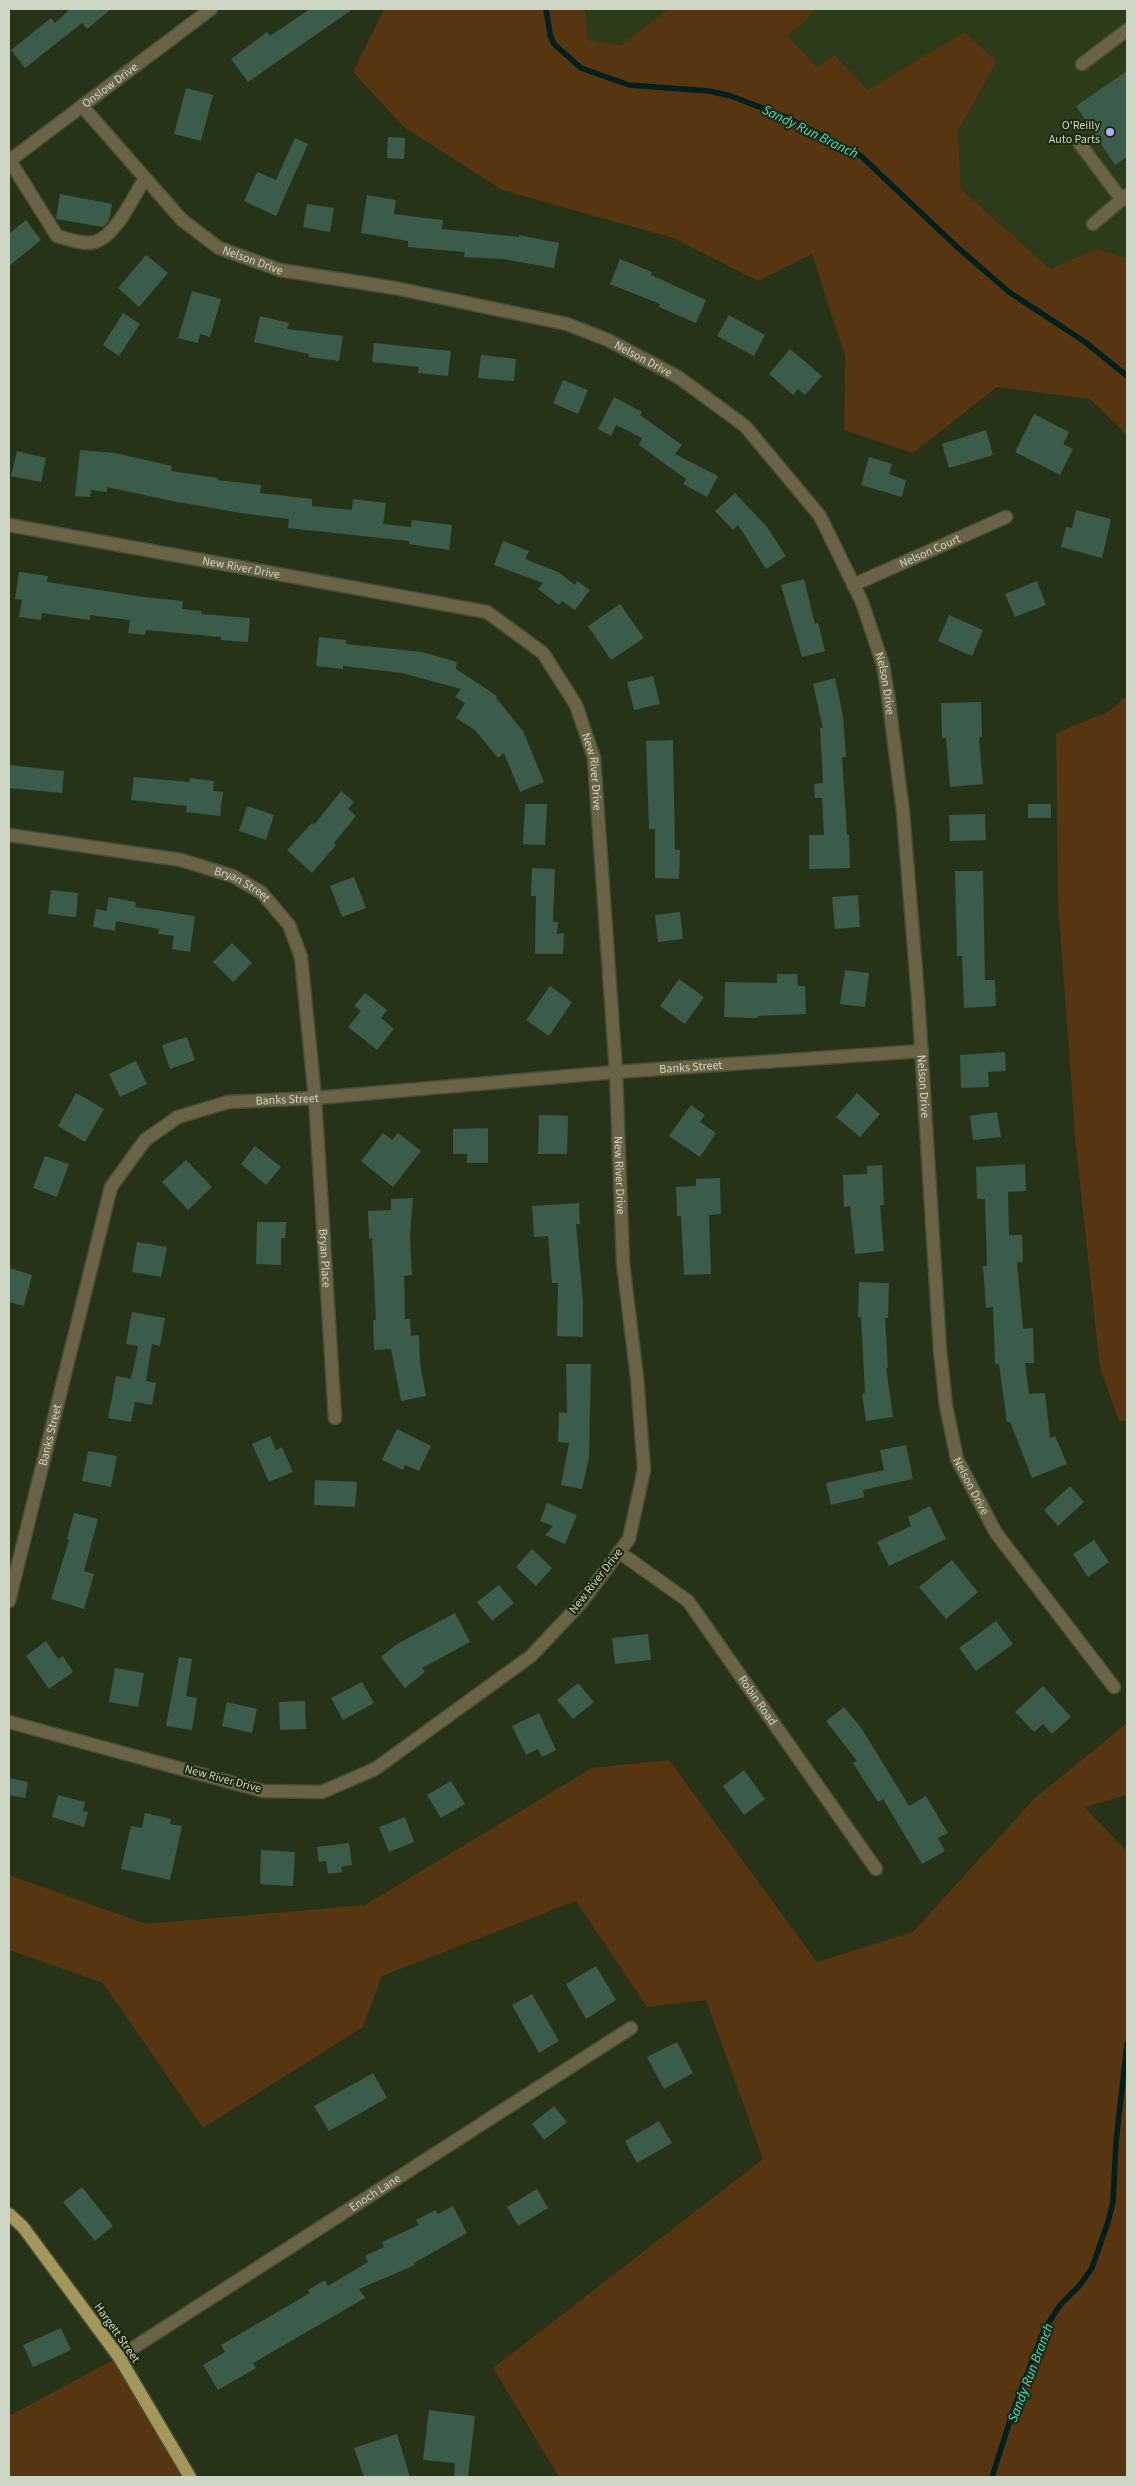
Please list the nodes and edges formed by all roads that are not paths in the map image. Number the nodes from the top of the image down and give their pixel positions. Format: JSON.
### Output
{"nodes":[{"id":1,"x":211,"y":9,"type":"edge"},
{"id":2,"x":1127,"y":30,"type":"edge"},
{"id":3,"x":1082,"y":64,"type":"dead end"},
{"id":4,"x":82,"y":106,"type":"junction"},
{"id":5,"x":1080,"y":144,"type":"dead end"},
{"id":6,"x":9,"y":161,"type":"edge"},
{"id":7,"x":145,"y":178,"type":"junction"},
{"id":8,"x":1125,"y":198,"type":"edge"},
{"id":9,"x":1093,"y":224,"type":"dead end"},
{"id":10,"x":1006,"y":518,"type":"dead end"},
{"id":11,"x":9,"y":525,"type":"edge"},
{"id":12,"x":854,"y":585,"type":"junction"},
{"id":13,"x":9,"y":835,"type":"edge"},
{"id":14,"x":922,"y":1051,"type":"junction"},
{"id":15,"x":616,"y":1072,"type":"junction"},
{"id":16,"x":315,"y":1098,"type":"junction"},
{"id":17,"x":335,"y":1418,"type":"dead end"},
{"id":18,"x":619,"y":1552,"type":"junction"},
{"id":19,"x":9,"y":1600,"type":"edge"},
{"id":20,"x":1114,"y":1687,"type":"dead end"},
{"id":21,"x":9,"y":1722,"type":"edge"},
{"id":22,"x":876,"y":1869,"type":"dead end"},
{"id":23,"x":631,"y":2028,"type":"dead end"},
{"id":24,"x":9,"y":2214,"type":"edge"},
{"id":25,"x":119,"y":2357,"type":"junction"},
{"id":26,"x":190,"y":2477,"type":"edge"}],
"edges":[{"from":1,"to":4,"type":"street","name":"Onslow Drive"},
{"from":2,"to":3,"type":"street"},
{"from":4,"to":6,"type":"street","name":"Onslow Drive"},
{"from":4,"to":7,"type":"street","name":"Nelson Drive"},
{"from":5,"to":8,"type":"street"},
{"from":6,"to":7,"type":"street"},
{"from":7,"to":12,"type":"street","name":"Nelson Drive"},
{"from":8,"to":9,"type":"street"},
{"from":10,"to":12,"type":"street","name":"Nelson Court"},
{"from":11,"to":15,"type":"street","name":"New River Drive"},
{"from":12,"to":14,"type":"street","name":"Nelson Drive"},
{"from":13,"to":16,"type":"street","name":"Bryan Street"},
{"from":14,"to":15,"type":"street","name":"Banks Street"},
{"from":14,"to":20,"type":"street","name":"Nelson Drive"},
{"from":15,"to":16,"type":"street","name":"Banks Street"},
{"from":15,"to":18,"type":"street","name":"New River Drive"},
{"from":16,"to":17,"type":"street","name":"Bryan Place"},
{"from":16,"to":19,"type":"street","name":"Banks Street"},
{"from":18,"to":21,"type":"street","name":"New River Drive"},
{"from":18,"to":22,"type":"street","name":"Robin Road"},
{"from":23,"to":25,"type":"street","name":"Enoch Lane"},
{"from":24,"to":25,"type":"main road","name":"Hargett Street"},
{"from":25,"to":26,"type":"main road","name":"Hargett Street"}]}
